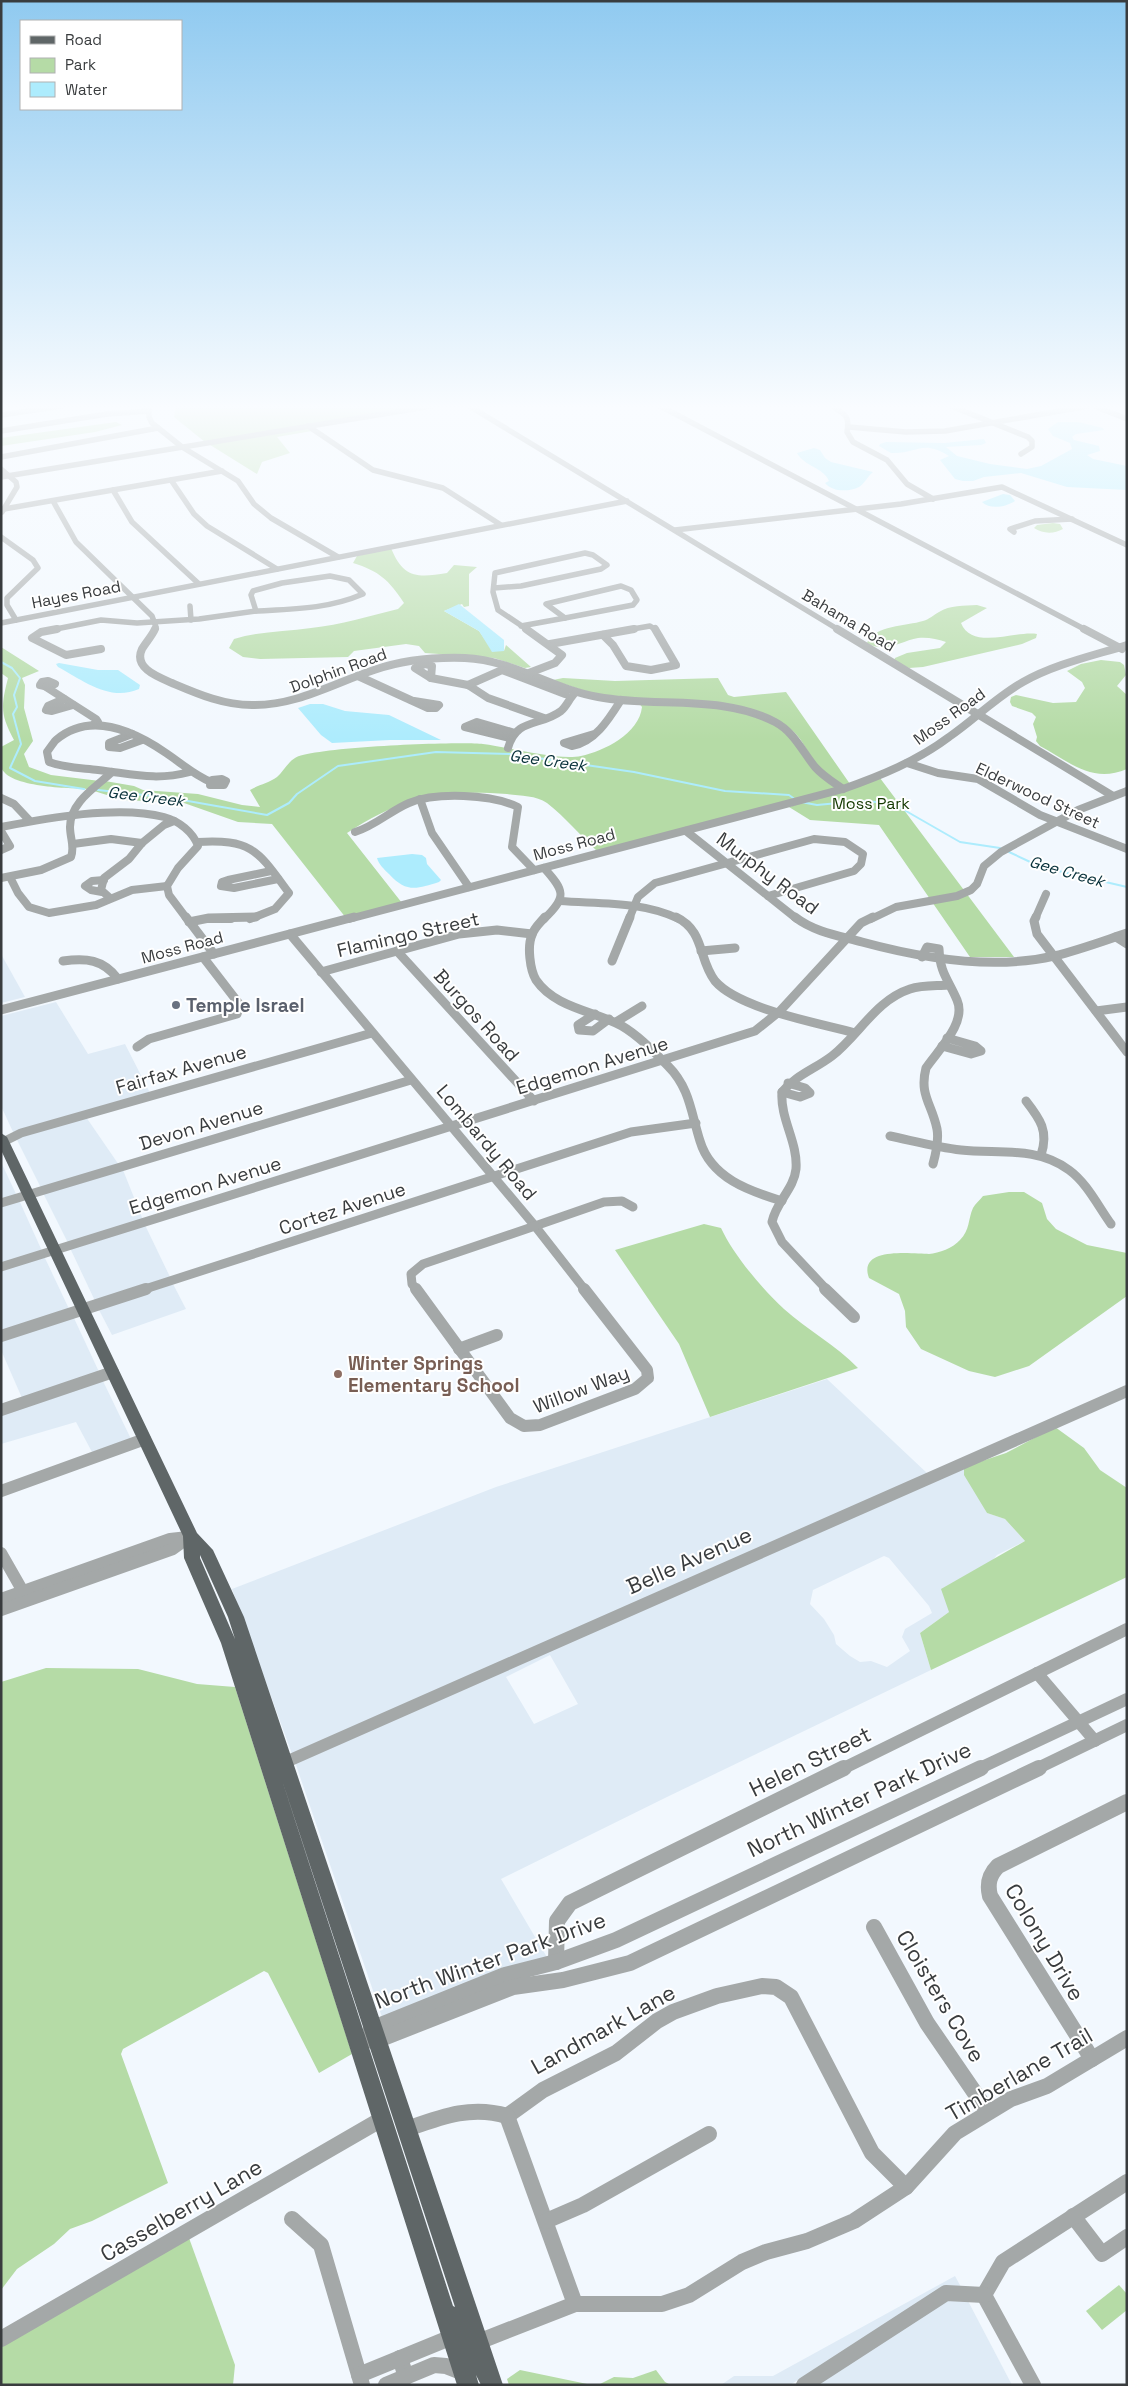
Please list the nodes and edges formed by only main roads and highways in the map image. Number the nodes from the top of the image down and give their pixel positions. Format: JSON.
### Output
{"nodes":[{"id":1,"x":2,"y":1140,"type":"edge"},
{"id":2,"x":277,"y":1766,"type":"junction"},
{"id":3,"x":283,"y":1811,"type":"junction"},
{"id":4,"x":310,"y":1836,"type":"junction"},
{"id":5,"x":443,"y":2307,"type":"junction"},
{"id":6,"x":452,"y":2336,"type":"junction"},
{"id":7,"x":478,"y":2342,"type":"junction"},
{"id":8,"x":466,"y":2379,"type":"edge"},
{"id":9,"x":490,"y":2379,"type":"edge"}],
"edges":[{"from":1,"to":2,"type":"main road"},
{"from":2,"to":3,"type":"main road"},
{"from":2,"to":4,"type":"main road"},
{"from":3,"to":4,"type":"main road"},
{"from":3,"to":5,"type":"main road"},
{"from":4,"to":7,"type":"main road"},
{"from":5,"to":6,"type":"main road"},
{"from":5,"to":7,"type":"main road"},
{"from":6,"to":8,"type":"main road"},
{"from":6,"to":9,"type":"main road"},
{"from":7,"to":9,"type":"main road"}]}
